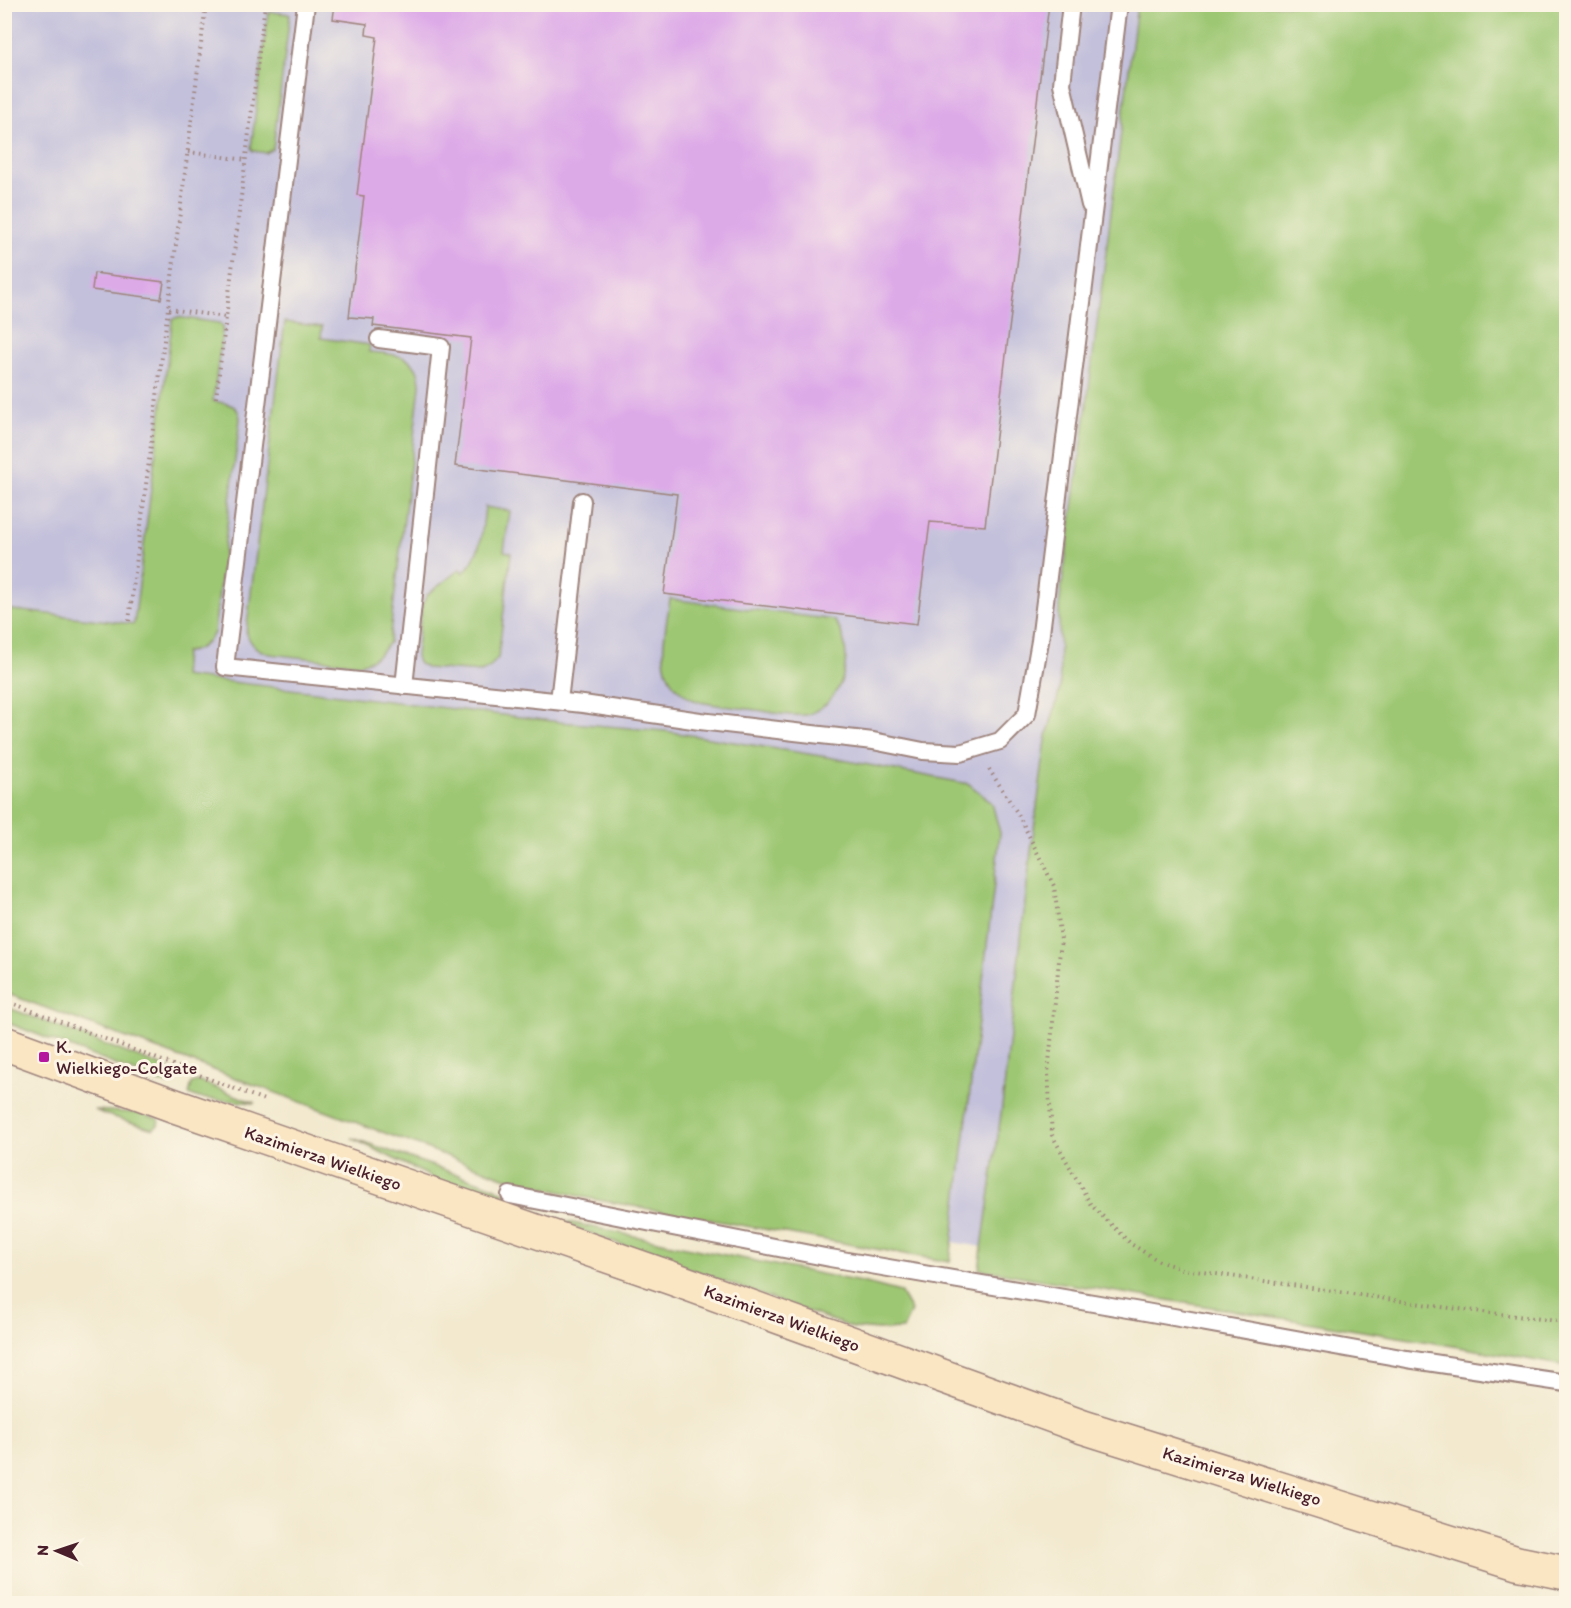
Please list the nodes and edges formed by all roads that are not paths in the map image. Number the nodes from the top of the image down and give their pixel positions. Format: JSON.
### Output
{"nodes":[{"id":1,"x":306,"y":4,"type":"edge"},
{"id":2,"x":1071,"y":4,"type":"edge"},
{"id":3,"x":1119,"y":4,"type":"edge"},
{"id":4,"x":1093,"y":218,"type":"junction"},
{"id":5,"x":379,"y":339,"type":"dead end"},
{"id":6,"x":582,"y":501,"type":"dead end"},
{"id":7,"x":404,"y":686,"type":"junction"},
{"id":8,"x":558,"y":701,"type":"junction"},
{"id":9,"x":4,"y":1043,"type":"edge"},
{"id":10,"x":510,"y":1195,"type":"dead end"},
{"id":11,"x":1566,"y":1383,"type":"edge"},
{"id":12,"x":1566,"y":1573,"type":"edge"}],
"edges":[{"from":1,"to":7,"type":"lane"},
{"from":2,"to":4,"type":"lane"},
{"from":3,"to":4,"type":"lane"},
{"from":4,"to":8,"type":"lane"},
{"from":5,"to":7,"type":"lane"},
{"from":6,"to":8,"type":"lane"},
{"from":7,"to":8,"type":"lane"},
{"from":9,"to":12,"type":"street","name":"Kazimierza Wielkiego"},
{"from":10,"to":11,"type":"lane"}]}
